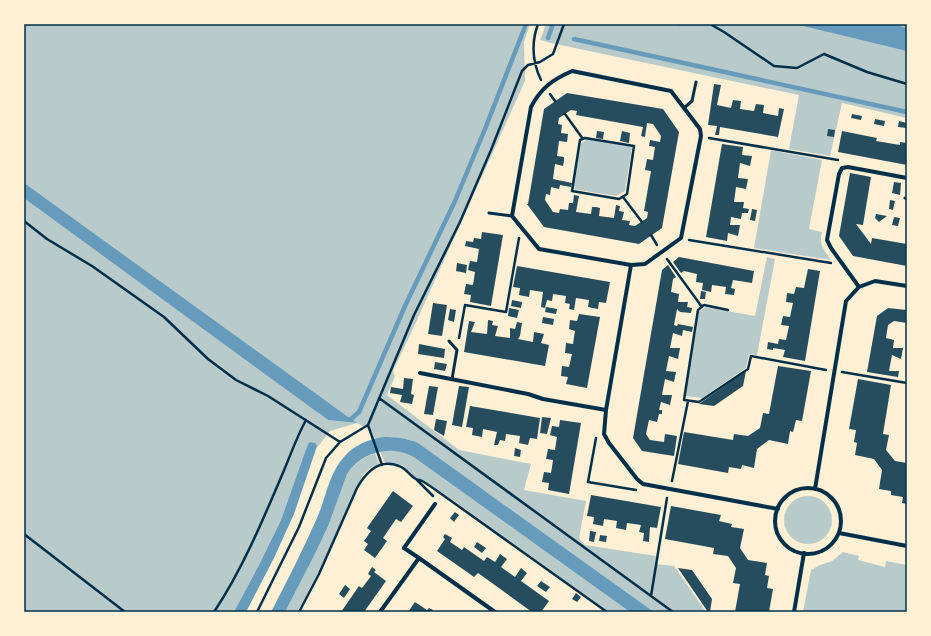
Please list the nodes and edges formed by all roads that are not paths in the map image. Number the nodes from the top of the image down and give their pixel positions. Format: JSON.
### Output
{"nodes":[{"id":1,"x":696,"y":82,"type":"dead end"},
{"id":2,"x":684,"y":108,"type":"junction"},
{"id":3,"x":907,"y":178,"type":"edge"},
{"id":4,"x":489,"y":213,"type":"dead end"},
{"id":5,"x":512,"y":216,"type":"junction"},
{"id":6,"x":631,"y":265,"type":"junction"},
{"id":7,"x":907,"y":286,"type":"edge"},
{"id":8,"x":859,"y":287,"type":"junction"},
{"id":9,"x":449,"y":341,"type":"dead end"},
{"id":10,"x":420,"y":373,"type":"dead end"},
{"id":11,"x":452,"y":379,"type":"junction"},
{"id":12,"x":606,"y":410,"type":"junction"},
{"id":13,"x":815,"y":489,"type":"junction"},
{"id":14,"x":435,"y":504,"type":"road end"},
{"id":15,"x":778,"y":509,"type":"junction"},
{"id":16,"x":839,"y":533,"type":"junction"},
{"id":17,"x":907,"y":546,"type":"edge"},
{"id":18,"x":804,"y":554,"type":"junction"},
{"id":19,"x":419,"y":558,"type":"junction"},
{"id":20,"x":380,"y":612,"type":"edge"},
{"id":21,"x":495,"y":612,"type":"edge"},
{"id":22,"x":794,"y":612,"type":"edge"}],
"edges":[{"from":1,"to":2,"type":"lane"},
{"from":2,"to":5,"type":"street"},
{"from":2,"to":6,"type":"street"},
{"from":3,"to":8,"type":"street"},
{"from":4,"to":5,"type":"lane"},
{"from":5,"to":6,"type":"street"},
{"from":6,"to":12,"type":"street"},
{"from":7,"to":8,"type":"street"},
{"from":8,"to":13,"type":"street"},
{"from":9,"to":11,"type":"lane"},
{"from":10,"to":11,"type":"street"},
{"from":11,"to":12,"type":"street"},
{"from":12,"to":15,"type":"street"},
{"from":13,"to":15,"type":"street"},
{"from":13,"to":16,"type":"street"},
{"from":14,"to":19,"type":"street"},
{"from":15,"to":18,"type":"street"},
{"from":16,"to":17,"type":"street"},
{"from":16,"to":18,"type":"street"},
{"from":18,"to":22,"type":"street"},
{"from":19,"to":20,"type":"street"},
{"from":19,"to":21,"type":"street"}]}
